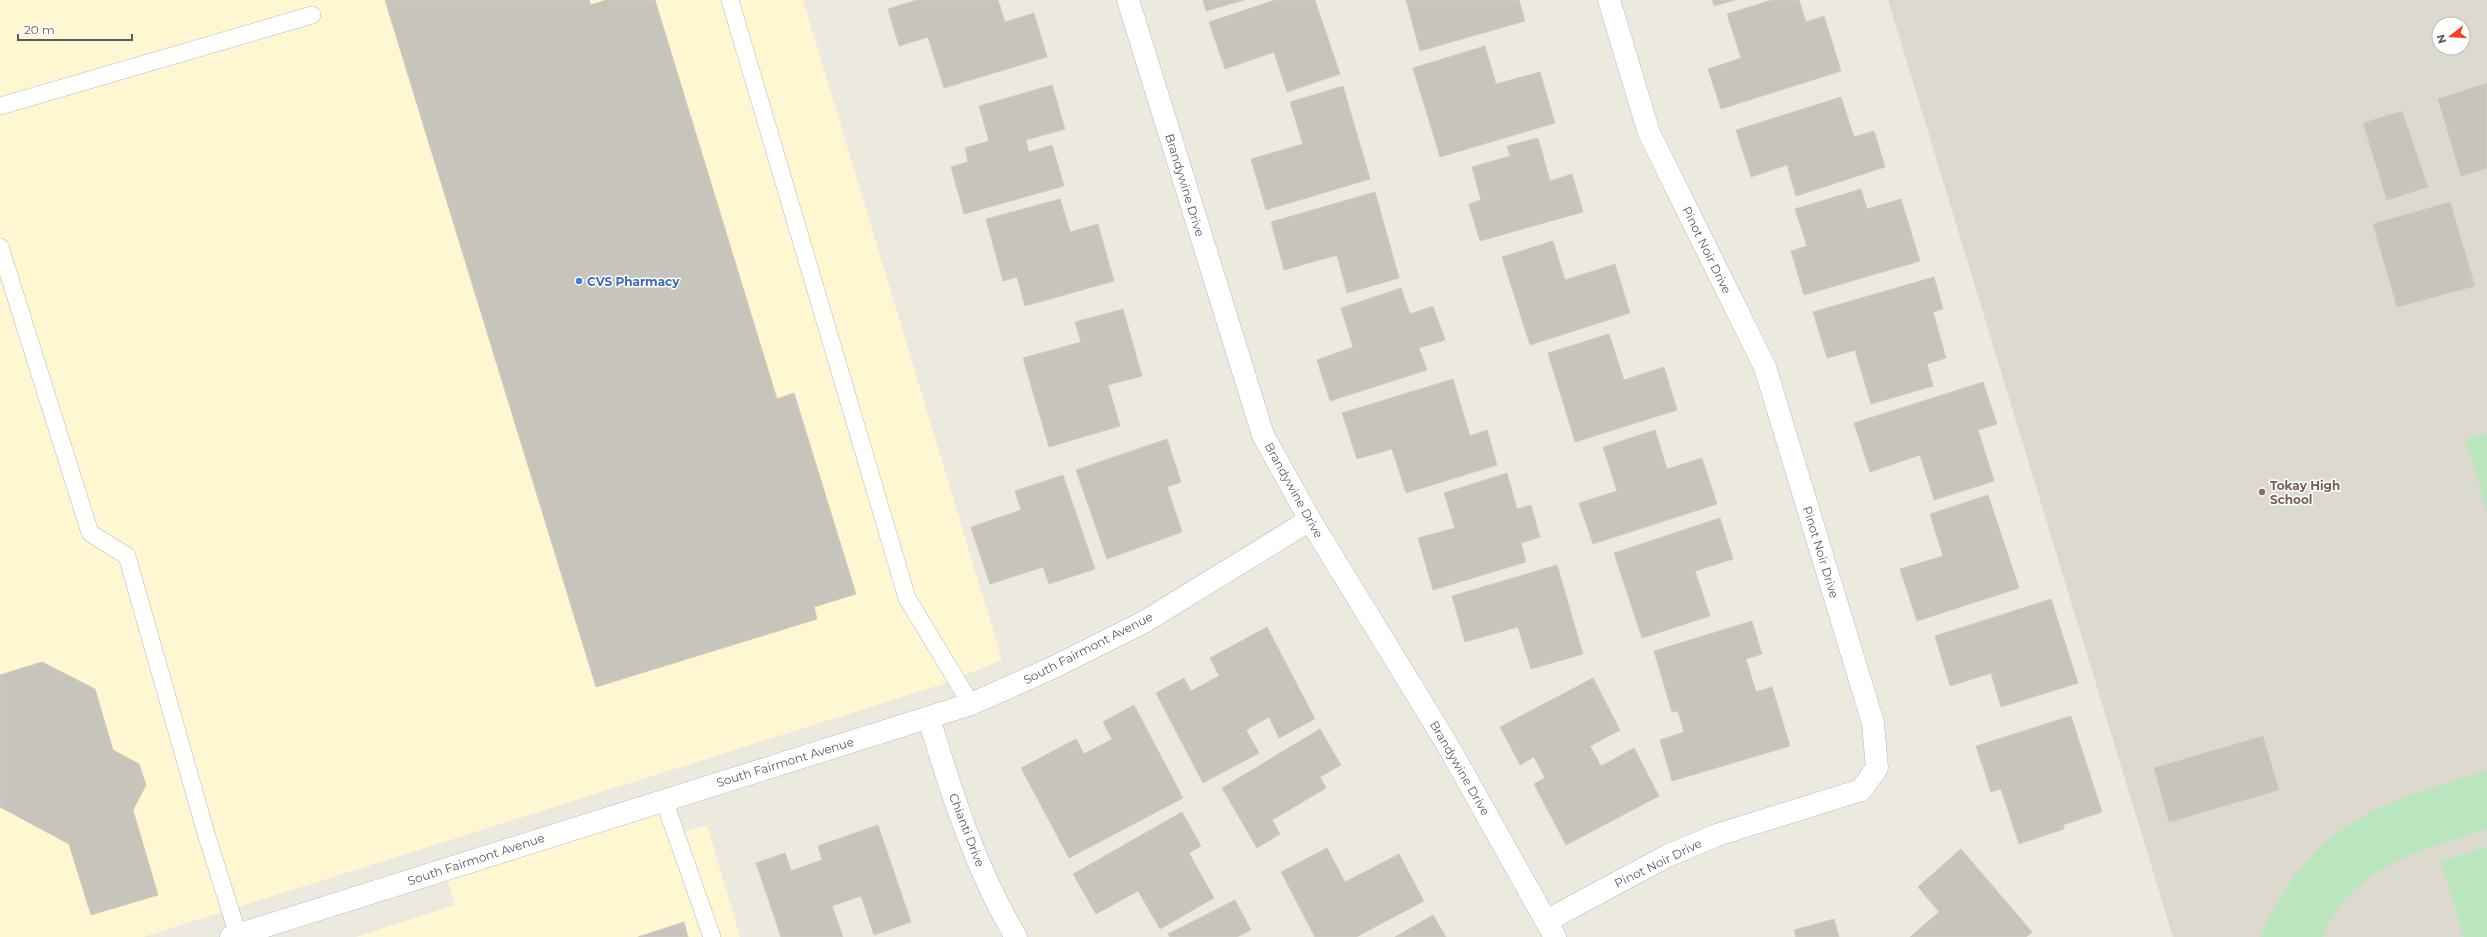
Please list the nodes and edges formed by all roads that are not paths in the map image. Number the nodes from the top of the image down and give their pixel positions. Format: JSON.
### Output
{"nodes":[{"id":1,"x":730,"y":0,"type":"edge"},
{"id":2,"x":1128,"y":0,"type":"edge"},
{"id":3,"x":1609,"y":0,"type":"edge"},
{"id":4,"x":312,"y":15,"type":"dead end"},
{"id":5,"x":0,"y":106,"type":"edge"},
{"id":6,"x":0,"y":247,"type":"edge"},
{"id":7,"x":1310,"y":520,"type":"junction"},
{"id":8,"x":971,"y":704,"type":"junction"},
{"id":9,"x":929,"y":718,"type":"junction"},
{"id":10,"x":664,"y":800,"type":"junction"},
{"id":11,"x":1551,"y":929,"type":"edge"},
{"id":12,"x":235,"y":936,"type":"edge"},
{"id":13,"x":712,"y":937,"type":"edge"},
{"id":14,"x":1016,"y":937,"type":"edge"}],
"edges":[{"from":1,"to":8,"type":"lane"},
{"from":2,"to":7,"type":"street","name":"Brandywine Drive"},
{"from":3,"to":11,"type":"street","name":"Pinot Noir Drive"},
{"from":4,"to":5,"type":"lane"},
{"from":6,"to":12,"type":"lane"},
{"from":7,"to":8,"type":"street","name":"South Fairmont Avenue"},
{"from":7,"to":11,"type":"street","name":"Brandywine Drive"},
{"from":8,"to":9,"type":"street","name":"South Fairmont Avenue"},
{"from":9,"to":10,"type":"street","name":"South Fairmont Avenue"},
{"from":9,"to":14,"type":"street","name":"Chianti Drive"},
{"from":10,"to":12,"type":"street","name":"South Fairmont Avenue"},
{"from":10,"to":13,"type":"lane"}]}
